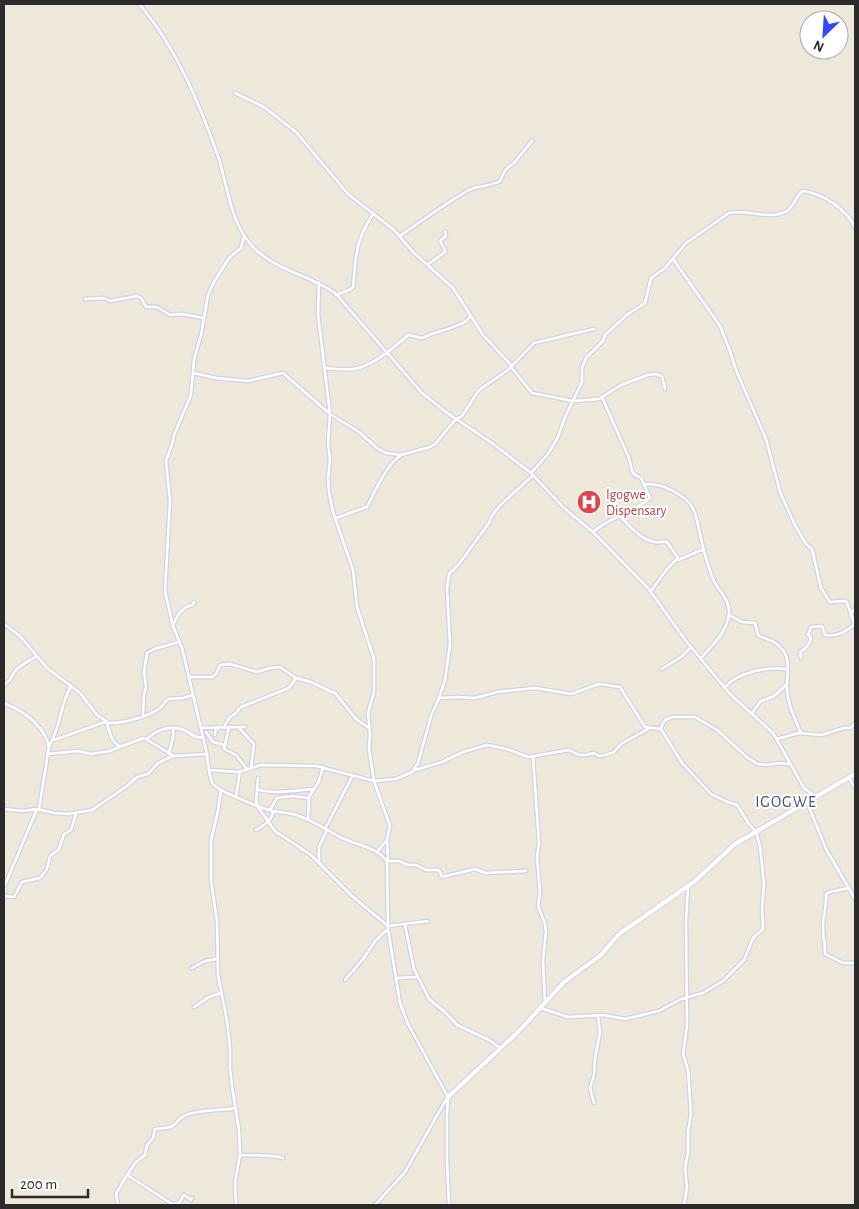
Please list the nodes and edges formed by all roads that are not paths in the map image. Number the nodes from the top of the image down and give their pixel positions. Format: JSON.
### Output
{"nodes":[{"id":1,"x":139,"y":4,"type":"edge"},
{"id":2,"x":235,"y":92,"type":"dead end"},
{"id":3,"x":532,"y":141,"type":"dead end"},
{"id":4,"x":373,"y":214,"type":"junction"},
{"id":5,"x":855,"y":228,"type":"edge"},
{"id":6,"x":444,"y":232,"type":"dead end"},
{"id":7,"x":244,"y":236,"type":"junction"},
{"id":8,"x":400,"y":236,"type":"junction"},
{"id":9,"x":673,"y":259,"type":"junction"},
{"id":10,"x":427,"y":265,"type":"junction"},
{"id":11,"x":319,"y":283,"type":"junction"},
{"id":12,"x":336,"y":295,"type":"junction"},
{"id":13,"x":85,"y":300,"type":"dead end"},
{"id":14,"x":470,"y":316,"type":"junction"},
{"id":15,"x":204,"y":318,"type":"junction"},
{"id":16,"x":594,"y":329,"type":"dead end"},
{"id":17,"x":387,"y":351,"type":"junction"},
{"id":18,"x":511,"y":367,"type":"junction"},
{"id":19,"x":325,"y":368,"type":"junction"},
{"id":20,"x":193,"y":373,"type":"junction"},
{"id":21,"x":665,"y":389,"type":"dead end"},
{"id":22,"x":602,"y":398,"type":"junction"},
{"id":23,"x":573,"y":401,"type":"junction"},
{"id":24,"x":330,"y":414,"type":"junction"},
{"id":25,"x":456,"y":420,"type":"junction"},
{"id":26,"x":401,"y":455,"type":"junction"},
{"id":27,"x":532,"y":474,"type":"junction"},
{"id":28,"x":645,"y":484,"type":"junction"},
{"id":29,"x":618,"y":515,"type":"junction"},
{"id":30,"x":336,"y":518,"type":"junction"},
{"id":31,"x":593,"y":532,"type":"junction"},
{"id":32,"x":704,"y":550,"type":"junction"},
{"id":33,"x":677,"y":561,"type":"junction"},
{"id":34,"x":651,"y":591,"type":"junction"},
{"id":35,"x":194,"y":602,"type":"dead end"},
{"id":36,"x":855,"y":609,"type":"edge"},
{"id":37,"x":851,"y":613,"type":"junction"},
{"id":38,"x":729,"y":615,"type":"junction"},
{"id":39,"x":4,"y":624,"type":"edge"},
{"id":40,"x":173,"y":626,"type":"junction"},
{"id":41,"x":855,"y":626,"type":"edge"},
{"id":42,"x":179,"y":642,"type":"junction"},
{"id":43,"x":692,"y":647,"type":"junction"},
{"id":44,"x":37,"y":656,"type":"junction"},
{"id":45,"x":701,"y":658,"type":"junction"},
{"id":46,"x":801,"y":658,"type":"dead end"},
{"id":47,"x":662,"y":669,"type":"dead end"},
{"id":48,"x":789,"y":669,"type":"junction"},
{"id":49,"x":188,"y":677,"type":"junction"},
{"id":50,"x":296,"y":678,"type":"junction"},
{"id":51,"x":787,"y":684,"type":"junction"},
{"id":52,"x":4,"y":685,"type":"edge"},
{"id":53,"x":71,"y":686,"type":"junction"},
{"id":54,"x":725,"y":687,"type":"junction"},
{"id":55,"x":193,"y":695,"type":"junction"},
{"id":56,"x":440,"y":698,"type":"junction"},
{"id":57,"x":4,"y":703,"type":"edge"},
{"id":58,"x":752,"y":713,"type":"junction"},
{"id":59,"x":143,"y":716,"type":"junction"},
{"id":60,"x":107,"y":722,"type":"junction"},
{"id":61,"x":855,"y":723,"type":"edge"},
{"id":62,"x":216,"y":727,"type":"junction"},
{"id":63,"x":224,"y":727,"type":"junction"},
{"id":64,"x":229,"y":727,"type":"junction"},
{"id":65,"x":201,"y":728,"type":"junction"},
{"id":66,"x":208,"y":728,"type":"junction"},
{"id":67,"x":239,"y":728,"type":"junction"},
{"id":68,"x":245,"y":728,"type":"dead end"},
{"id":69,"x":369,"y":728,"type":"junction"},
{"id":70,"x":173,"y":729,"type":"junction"},
{"id":71,"x":649,"y":729,"type":"junction"},
{"id":72,"x":660,"y":729,"type":"junction"},
{"id":73,"x":206,"y":732,"type":"junction"},
{"id":74,"x":801,"y":733,"type":"junction"},
{"id":75,"x":215,"y":735,"type":"dead end"},
{"id":76,"x":202,"y":737,"type":"junction"},
{"id":77,"x":148,"y":738,"type":"junction"},
{"id":78,"x":778,"y":739,"type":"junction"},
{"id":79,"x":53,"y":741,"type":"junction"},
{"id":80,"x":224,"y":745,"type":"junction"},
{"id":81,"x":49,"y":747,"type":"junction"},
{"id":82,"x":120,"y":747,"type":"junction"},
{"id":83,"x":47,"y":754,"type":"junction"},
{"id":84,"x":169,"y":754,"type":"junction"},
{"id":85,"x":207,"y":754,"type":"junction"},
{"id":86,"x":174,"y":756,"type":"junction"},
{"id":87,"x":533,"y":756,"type":"junction"},
{"id":88,"x":790,"y":764,"type":"junction"},
{"id":89,"x":324,"y":767,"type":"junction"},
{"id":90,"x":251,"y":768,"type":"junction"},
{"id":91,"x":247,"y":769,"type":"junction"},
{"id":92,"x":209,"y":770,"type":"junction"},
{"id":93,"x":413,"y":770,"type":"junction"},
{"id":94,"x":240,"y":771,"type":"junction"},
{"id":95,"x":855,"y":774,"type":"edge"},
{"id":96,"x":353,"y":775,"type":"junction"},
{"id":97,"x":258,"y":778,"type":"dead end"},
{"id":98,"x":849,"y":778,"type":"junction"},
{"id":99,"x":374,"y":781,"type":"junction"},
{"id":100,"x":855,"y":788,"type":"edge"},
{"id":101,"x":257,"y":789,"type":"junction"},
{"id":102,"x":314,"y":789,"type":"junction"},
{"id":103,"x":221,"y":790,"type":"junction"},
{"id":104,"x":236,"y":796,"type":"junction"},
{"id":105,"x":816,"y":797,"type":"junction"},
{"id":106,"x":309,"y":798,"type":"junction"},
{"id":107,"x":807,"y":802,"type":"junction"},
{"id":108,"x":258,"y":806,"type":"junction"},
{"id":109,"x":4,"y":809,"type":"edge"},
{"id":110,"x":38,"y":809,"type":"junction"},
{"id":111,"x":272,"y":812,"type":"junction"},
{"id":112,"x":76,"y":814,"type":"junction"},
{"id":113,"x":308,"y":820,"type":"junction"},
{"id":114,"x":268,"y":821,"type":"junction"},
{"id":115,"x":326,"y":829,"type":"junction"},
{"id":116,"x":256,"y":830,"type":"dead end"},
{"id":117,"x":756,"y":832,"type":"junction"},
{"id":118,"x":387,"y":839,"type":"junction"},
{"id":119,"x":376,"y":852,"type":"junction"},
{"id":120,"x":388,"y":861,"type":"junction"},
{"id":121,"x":318,"y":863,"type":"junction"},
{"id":122,"x":526,"y":871,"type":"dead end"},
{"id":123,"x":688,"y":885,"type":"junction"},
{"id":124,"x":849,"y":888,"type":"junction"},
{"id":125,"x":4,"y":897,"type":"edge"},
{"id":126,"x":855,"y":899,"type":"edge"},
{"id":127,"x":428,"y":922,"type":"dead end"},
{"id":128,"x":405,"y":925,"type":"junction"},
{"id":129,"x":388,"y":928,"type":"junction"},
{"id":130,"x":217,"y":958,"type":"junction"},
{"id":131,"x":855,"y":963,"type":"edge"},
{"id":132,"x":192,"y":968,"type":"dead end"},
{"id":133,"x":418,"y":977,"type":"junction"},
{"id":134,"x":396,"y":978,"type":"junction"},
{"id":135,"x":345,"y":980,"type":"dead end"},
{"id":136,"x":221,"y":993,"type":"junction"},
{"id":137,"x":687,"y":997,"type":"junction"},
{"id":138,"x":545,"y":1003,"type":"junction"},
{"id":139,"x":194,"y":1007,"type":"dead end"},
{"id":140,"x":540,"y":1008,"type":"junction"},
{"id":141,"x":598,"y":1016,"type":"junction"},
{"id":142,"x":500,"y":1048,"type":"junction"},
{"id":143,"x":448,"y":1097,"type":"junction"},
{"id":144,"x":594,"y":1103,"type":"dead end"},
{"id":145,"x":236,"y":1108,"type":"junction"},
{"id":146,"x":240,"y":1155,"type":"junction"},
{"id":147,"x":283,"y":1158,"type":"dead end"},
{"id":148,"x":127,"y":1175,"type":"junction"},
{"id":149,"x":192,"y":1198,"type":"dead end"},
{"id":150,"x":118,"y":1205,"type":"edge"},
{"id":151,"x":236,"y":1205,"type":"edge"},
{"id":152,"x":375,"y":1205,"type":"edge"},
{"id":153,"x":449,"y":1205,"type":"edge"},
{"id":154,"x":684,"y":1205,"type":"edge"}],
"edges":[{"from":1,"to":7,"type":"street"},
{"from":2,"to":4,"type":"street"},
{"from":3,"to":8,"type":"street"},
{"from":4,"to":8,"type":"street"},
{"from":4,"to":12,"type":"street"},
{"from":5,"to":9,"type":"street"},
{"from":6,"to":10,"type":"street"},
{"from":7,"to":11,"type":"street"},
{"from":7,"to":15,"type":"street"},
{"from":8,"to":10,"type":"street"},
{"from":9,"to":23,"type":"street"},
{"from":9,"to":37,"type":"street"},
{"from":10,"to":14,"type":"street"},
{"from":11,"to":12,"type":"street"},
{"from":11,"to":19,"type":"street"},
{"from":12,"to":17,"type":"street"},
{"from":13,"to":15,"type":"street"},
{"from":14,"to":17,"type":"street"},
{"from":14,"to":18,"type":"street"},
{"from":15,"to":20,"type":"street"},
{"from":16,"to":18,"type":"street"},
{"from":17,"to":19,"type":"street"},
{"from":17,"to":25,"type":"street"},
{"from":18,"to":23,"type":"street"},
{"from":18,"to":25,"type":"street"},
{"from":19,"to":24,"type":"street"},
{"from":20,"to":24,"type":"street"},
{"from":20,"to":40,"type":"street"},
{"from":21,"to":22,"type":"street"},
{"from":22,"to":23,"type":"street"},
{"from":22,"to":28,"type":"street"},
{"from":23,"to":27,"type":"street"},
{"from":24,"to":26,"type":"street"},
{"from":24,"to":30,"type":"street"},
{"from":25,"to":26,"type":"street"},
{"from":25,"to":27,"type":"street"},
{"from":26,"to":30,"type":"street"},
{"from":27,"to":31,"type":"street"},
{"from":27,"to":56,"type":"street"},
{"from":28,"to":29,"type":"street"},
{"from":28,"to":32,"type":"street"},
{"from":29,"to":31,"type":"street"},
{"from":29,"to":33,"type":"street"},
{"from":30,"to":69,"type":"street"},
{"from":31,"to":34,"type":"street"},
{"from":32,"to":33,"type":"street"},
{"from":32,"to":38,"type":"street"},
{"from":33,"to":34,"type":"street"},
{"from":34,"to":43,"type":"street"},
{"from":35,"to":40,"type":"street"},
{"from":36,"to":37,"type":"street"},
{"from":37,"to":41,"type":"street"},
{"from":38,"to":45,"type":"street"},
{"from":38,"to":48,"type":"street"},
{"from":39,"to":44,"type":"street"},
{"from":40,"to":42,"type":"street"},
{"from":41,"to":46,"type":"street"},
{"from":42,"to":49,"type":"street"},
{"from":42,"to":59,"type":"street"},
{"from":43,"to":45,"type":"street"},
{"from":43,"to":47,"type":"street"},
{"from":44,"to":52,"type":"street"},
{"from":44,"to":53,"type":"street"},
{"from":45,"to":54,"type":"street"},
{"from":48,"to":51,"type":"street"},
{"from":48,"to":54,"type":"street"},
{"from":49,"to":50,"type":"street"},
{"from":49,"to":55,"type":"street"},
{"from":50,"to":63,"type":"street"},
{"from":50,"to":69,"type":"street"},
{"from":51,"to":58,"type":"street"},
{"from":51,"to":74,"type":"street"},
{"from":53,"to":60,"type":"street"},
{"from":53,"to":79,"type":"street"},
{"from":54,"to":58,"type":"street"},
{"from":55,"to":59,"type":"street"},
{"from":55,"to":65,"type":"street"},
{"from":56,"to":71,"type":"street"},
{"from":56,"to":93,"type":"street"},
{"from":57,"to":81,"type":"street"},
{"from":58,"to":78,"type":"street"},
{"from":59,"to":60,"type":"street"},
{"from":60,"to":79,"type":"street"},
{"from":60,"to":82,"type":"street"},
{"from":61,"to":74,"type":"street"},
{"from":62,"to":63,"type":"street"},
{"from":62,"to":66,"type":"street"},
{"from":62,"to":75,"type":"street"},
{"from":63,"to":64,"type":"street"},
{"from":64,"to":67,"type":"street"},
{"from":64,"to":80,"type":"street"},
{"from":65,"to":66,"type":"street"},
{"from":65,"to":76,"type":"street"},
{"from":66,"to":73,"type":"street"},
{"from":67,"to":68,"type":"street"},
{"from":67,"to":90,"type":"street"},
{"from":69,"to":99,"type":"street"},
{"from":70,"to":76,"type":"street"},
{"from":70,"to":77,"type":"street"},
{"from":70,"to":84,"type":"street"},
{"from":71,"to":72,"type":"street"},
{"from":71,"to":87,"type":"street"},
{"from":72,"to":88,"type":"street"},
{"from":72,"to":117,"type":"street"},
{"from":73,"to":76,"type":"street"},
{"from":73,"to":80,"type":"street"},
{"from":74,"to":78,"type":"street"},
{"from":76,"to":85,"type":"street"},
{"from":77,"to":82,"type":"street"},
{"from":77,"to":84,"type":"street"},
{"from":78,"to":88,"type":"street"},
{"from":79,"to":81,"type":"street"},
{"from":80,"to":91,"type":"street"},
{"from":81,"to":83,"type":"street"},
{"from":82,"to":83,"type":"street"},
{"from":83,"to":110,"type":"street"},
{"from":84,"to":86,"type":"street"},
{"from":85,"to":86,"type":"street"},
{"from":85,"to":92,"type":"street"},
{"from":86,"to":112,"type":"street"},
{"from":87,"to":93,"type":"street"},
{"from":87,"to":138,"type":"street"},
{"from":88,"to":105,"type":"street"},
{"from":89,"to":90,"type":"street"},
{"from":89,"to":96,"type":"street"},
{"from":89,"to":102,"type":"street"},
{"from":90,"to":91,"type":"street"},
{"from":91,"to":94,"type":"street"},
{"from":92,"to":94,"type":"street"},
{"from":92,"to":103,"type":"street"},
{"from":93,"to":99,"type":"street"},
{"from":94,"to":104,"type":"street"},
{"from":95,"to":98,"type":"main road"},
{"from":96,"to":99,"type":"street"},
{"from":96,"to":115,"type":"street"},
{"from":97,"to":101,"type":"street"},
{"from":98,"to":100,"type":"street"},
{"from":98,"to":105,"type":"main road"},
{"from":99,"to":118,"type":"street"},
{"from":101,"to":102,"type":"street"},
{"from":101,"to":108,"type":"street"},
{"from":102,"to":106,"type":"street"},
{"from":103,"to":104,"type":"street"},
{"from":103,"to":130,"type":"street"},
{"from":104,"to":108,"type":"street"},
{"from":105,"to":107,"type":"main road"},
{"from":106,"to":111,"type":"street"},
{"from":106,"to":113,"type":"street"},
{"from":107,"to":117,"type":"main road"},
{"from":107,"to":124,"type":"street"},
{"from":108,"to":111,"type":"street"},
{"from":108,"to":114,"type":"street"},
{"from":109,"to":110,"type":"street"},
{"from":110,"to":112,"type":"street"},
{"from":110,"to":125,"type":"street"},
{"from":111,"to":113,"type":"street"},
{"from":111,"to":114,"type":"street"},
{"from":112,"to":125,"type":"street"},
{"from":113,"to":115,"type":"street"},
{"from":114,"to":116,"type":"street"},
{"from":114,"to":121,"type":"street"},
{"from":115,"to":119,"type":"street"},
{"from":115,"to":121,"type":"street"},
{"from":117,"to":123,"type":"main road"},
{"from":117,"to":137,"type":"street"},
{"from":118,"to":119,"type":"street"},
{"from":118,"to":120,"type":"street"},
{"from":119,"to":120,"type":"street"},
{"from":120,"to":122,"type":"street"},
{"from":120,"to":129,"type":"street"},
{"from":121,"to":129,"type":"street"},
{"from":123,"to":137,"type":"street"},
{"from":123,"to":138,"type":"main road"},
{"from":124,"to":126,"type":"street"},
{"from":124,"to":131,"type":"street"},
{"from":127,"to":128,"type":"street"},
{"from":128,"to":129,"type":"street"},
{"from":128,"to":133,"type":"street"},
{"from":129,"to":134,"type":"street"},
{"from":129,"to":135,"type":"street"},
{"from":130,"to":132,"type":"street"},
{"from":130,"to":136,"type":"street"},
{"from":133,"to":134,"type":"street"},
{"from":133,"to":142,"type":"street"},
{"from":134,"to":143,"type":"street"},
{"from":136,"to":139,"type":"street"},
{"from":136,"to":145,"type":"street"},
{"from":137,"to":141,"type":"street"},
{"from":137,"to":154,"type":"street"},
{"from":138,"to":140,"type":"main road"},
{"from":140,"to":141,"type":"street"},
{"from":140,"to":142,"type":"main road"},
{"from":141,"to":144,"type":"street"},
{"from":142,"to":143,"type":"main road"},
{"from":143,"to":152,"type":"street"},
{"from":143,"to":153,"type":"street"},
{"from":145,"to":146,"type":"street"},
{"from":145,"to":148,"type":"street"},
{"from":146,"to":147,"type":"street"},
{"from":146,"to":151,"type":"street"},
{"from":148,"to":149,"type":"street"},
{"from":148,"to":150,"type":"street"}]}
